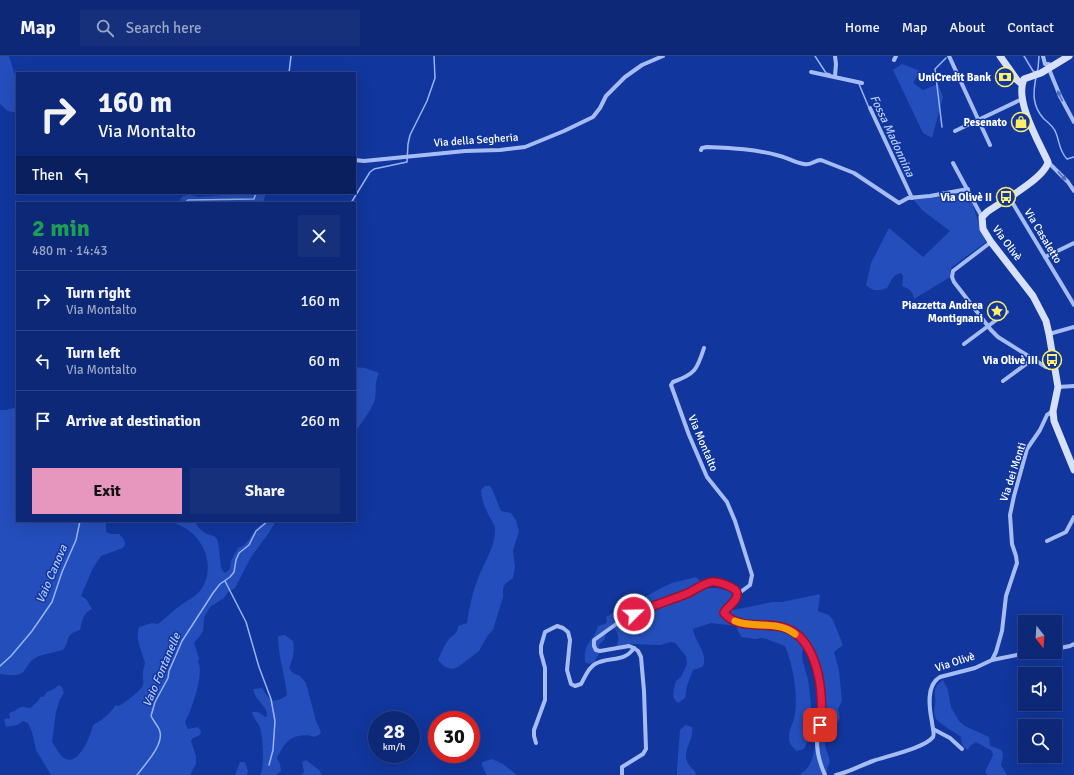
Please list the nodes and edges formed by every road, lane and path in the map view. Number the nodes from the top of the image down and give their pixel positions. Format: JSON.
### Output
{"nodes":[{"id":1,"x":663,"y":56,"type":"edge"},
{"id":2,"x":835,"y":56,"type":"edge"},
{"id":3,"x":949,"y":56,"type":"edge"},
{"id":4,"x":1000,"y":56,"type":"edge"},
{"id":5,"x":1043,"y":56,"type":"edge"},
{"id":6,"x":1069,"y":56,"type":"edge"},
{"id":7,"x":1050,"y":68,"type":"junction"},
{"id":8,"x":811,"y":72,"type":"dead end"},
{"id":9,"x":834,"y":76,"type":"junction"},
{"id":10,"x":862,"y":83,"type":"dead end"},
{"id":11,"x":1022,"y":84,"type":"junction"},
{"id":12,"x":1022,"y":99,"type":"junction"},
{"id":13,"x":870,"y":108,"type":"dead end"},
{"id":14,"x":978,"y":120,"type":"junction"},
{"id":15,"x":1074,"y":122,"type":"edge"},
{"id":16,"x":955,"y":130,"type":"dead end"},
{"id":17,"x":990,"y":145,"type":"dead end"},
{"id":18,"x":701,"y":150,"type":"dead end"},
{"id":19,"x":356,"y":160,"type":"edge"},
{"id":20,"x":1048,"y":162,"type":"junction"},
{"id":21,"x":953,"y":163,"type":"dead end"},
{"id":22,"x":968,"y":189,"type":"junction"},
{"id":23,"x":1074,"y":191,"type":"edge"},
{"id":24,"x":1009,"y":197,"type":"junction"},
{"id":25,"x":912,"y":198,"type":"junction"},
{"id":26,"x":982,"y":217,"type":"junction"},
{"id":27,"x":991,"y":242,"type":"junction"},
{"id":28,"x":1074,"y":243,"type":"edge"},
{"id":29,"x":1045,"y":257,"type":"junction"},
{"id":30,"x":1074,"y":305,"type":"edge"},
{"id":31,"x":1007,"y":312,"type":"dead end"},
{"id":32,"x":987,"y":326,"type":"junction"},
{"id":33,"x":1074,"y":327,"type":"edge"},
{"id":34,"x":1050,"y":334,"type":"junction"},
{"id":35,"x":964,"y":344,"type":"dead end"},
{"id":36,"x":704,"y":348,"type":"dead end"},
{"id":37,"x":1033,"y":359,"type":"junction"},
{"id":38,"x":1054,"y":368,"type":"junction"},
{"id":39,"x":1003,"y":381,"type":"dead end"},
{"id":40,"x":1074,"y":386,"type":"edge"},
{"id":41,"x":1058,"y":387,"type":"junction"},
{"id":42,"x":1053,"y":411,"type":"junction"},
{"id":43,"x":1074,"y":470,"type":"edge"},
{"id":44,"x":1074,"y":517,"type":"edge"},
{"id":45,"x":1047,"y":541,"type":"dead end"},
{"id":46,"x":738,"y":594,"type":"junction"},
{"id":47,"x":1074,"y":644,"type":"edge"},
{"id":48,"x":634,"y":648,"type":"junction"},
{"id":49,"x":1062,"y":648,"type":"edge"},
{"id":50,"x":1018,"y":655,"type":"edge"},
{"id":51,"x":992,"y":660,"type":"junction"},
{"id":52,"x":933,"y":729,"type":"junction"},
{"id":53,"x":536,"y":743,"type":"dead end"},
{"id":54,"x":962,"y":750,"type":"dead end"},
{"id":55,"x":622,"y":775,"type":"edge"},
{"id":56,"x":825,"y":775,"type":"edge"},
{"id":57,"x":836,"y":775,"type":"edge"}],
"edges":[{"from":1,"to":19,"type":"street","name":"Via della Segheria"},
{"from":2,"to":9,"type":"street"},
{"from":3,"to":14,"type":"street"},
{"from":4,"to":11,"type":"street"},
{"from":5,"to":7,"type":"street"},
{"from":6,"to":7,"type":"street"},
{"from":7,"to":11,"type":"street"},
{"from":15,"to":7,"type":"street","one_way":true},
{"from":8,"to":9,"type":"street"},
{"from":9,"to":10,"type":"street"},
{"from":11,"to":12,"type":"street"},
{"from":12,"to":14,"type":"street"},
{"from":12,"to":20,"type":"street"},
{"from":13,"to":25,"type":"street"},
{"from":14,"to":16,"type":"street"},
{"from":14,"to":17,"type":"street"},
{"from":18,"to":25,"type":"street"},
{"from":20,"to":23,"type":"street","one_way":true},
{"from":20,"to":24,"type":"street","name":"Via Olivè"},
{"from":21,"to":22,"type":"street"},
{"from":22,"to":25,"type":"street"},
{"from":22,"to":26,"type":"street"},
{"from":24,"to":26,"type":"street","name":"Via Olivè"},
{"from":24,"to":29,"type":"street","name":"Via Casaletto"},
{"from":26,"to":27,"type":"street","name":"Via Olivè"},
{"from":27,"to":32,"type":"street"},
{"from":27,"to":34,"type":"street","name":"Via Olivè"},
{"from":28,"to":29,"type":"street"},
{"from":29,"to":30,"type":"street","name":"Via Casaletto"},
{"from":31,"to":32,"type":"street"},
{"from":32,"to":35,"type":"street"},
{"from":32,"to":37,"type":"street"},
{"from":33,"to":34,"type":"street"},
{"from":34,"to":38,"type":"street","name":"Via Olivè"},
{"from":36,"to":46,"type":"street","name":"Via Montalto"},
{"from":37,"to":38,"type":"street"},
{"from":37,"to":39,"type":"street"},
{"from":38,"to":41,"type":"street","name":"Via Olivè"},
{"from":40,"to":41,"type":"street"},
{"from":41,"to":42,"type":"street","name":"Via Olivè"},
{"from":42,"to":43,"type":"street","name":"Via Olivè"},
{"from":42,"to":51,"type":"street","name":"Via dei Monti"},
{"from":44,"to":45,"type":"street"},
{"from":46,"to":48,"type":"street"},
{"from":46,"to":56,"type":"street","name":"Via Montalto"},
{"from":47,"to":49,"type":"street"},
{"from":48,"to":53,"type":"street"},
{"from":48,"to":55,"type":"street"},
{"from":50,"to":51,"type":"street","name":"Via Olivè"},
{"from":51,"to":52,"type":"street","name":"Via Olivè"},
{"from":52,"to":54,"type":"street"},
{"from":52,"to":57,"type":"street"}]}
